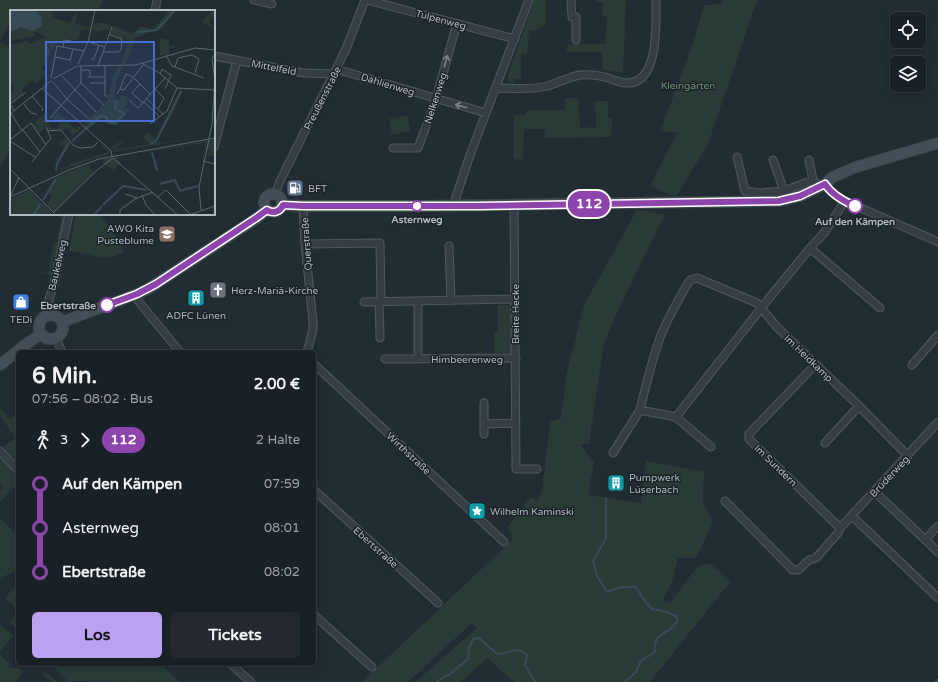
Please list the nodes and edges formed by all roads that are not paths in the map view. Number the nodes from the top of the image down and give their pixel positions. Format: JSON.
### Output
{"nodes":[{"id":1,"x":158,"y":0,"type":"edge"},
{"id":2,"x":254,"y":0,"type":"edge"},
{"id":3,"x":366,"y":0,"type":"edge"},
{"id":4,"x":529,"y":0,"type":"edge"},
{"id":5,"x":571,"y":0,"type":"edge"},
{"id":6,"x":656,"y":0,"type":"edge"},
{"id":7,"x":272,"y":4,"type":"dead end"},
{"id":8,"x":155,"y":10,"type":"edge"},
{"id":9,"x":457,"y":23,"type":"junction"},
{"id":10,"x":515,"y":39,"type":"junction"},
{"id":11,"x":576,"y":40,"type":"dead end"},
{"id":12,"x":215,"y":56,"type":"edge"},
{"id":13,"x":237,"y":60,"type":"junction"},
{"id":14,"x":335,"y":72,"type":"junction"},
{"id":15,"x":496,"y":88,"type":"junction"},
{"id":16,"x":436,"y":99,"type":"junction"},
{"id":17,"x":486,"y":113,"type":"junction"},
{"id":18,"x":215,"y":143,"type":"edge"},
{"id":19,"x":938,"y":143,"type":"edge"},
{"id":20,"x":393,"y":148,"type":"dead end"},
{"id":21,"x":737,"y":157,"type":"dead end"},
{"id":22,"x":773,"y":160,"type":"dead end"},
{"id":23,"x":809,"y":160,"type":"dead end"},
{"id":24,"x":819,"y":183,"type":"junction"},
{"id":25,"x":784,"y":191,"type":"junction"},
{"id":26,"x":275,"y":194,"type":"junction"},
{"id":27,"x":845,"y":201,"type":"junction"},
{"id":28,"x":283,"y":205,"type":"junction"},
{"id":29,"x":514,"y":205,"type":"junction"},
{"id":30,"x":303,"y":206,"type":"junction"},
{"id":31,"x":453,"y":206,"type":"junction"},
{"id":32,"x":267,"y":210,"type":"junction"},
{"id":33,"x":69,"y":215,"type":"edge"},
{"id":34,"x":938,"y":242,"type":"edge"},
{"id":35,"x":305,"y":244,"type":"junction"},
{"id":36,"x":449,"y":246,"type":"dead end"},
{"id":37,"x":810,"y":248,"type":"junction"},
{"id":38,"x":137,"y":294,"type":"junction"},
{"id":39,"x":515,"y":299,"type":"junction"},
{"id":40,"x":380,"y":301,"type":"junction"},
{"id":41,"x":451,"y":301,"type":"junction"},
{"id":42,"x":364,"y":302,"type":"dead end"},
{"id":43,"x":418,"y":302,"type":"junction"},
{"id":44,"x":762,"y":307,"type":"junction"},
{"id":45,"x":880,"y":308,"type":"dead end"},
{"id":46,"x":48,"y":316,"type":"junction"},
{"id":47,"x":62,"y":322,"type":"junction"},
{"id":48,"x":41,"y":334,"type":"junction"},
{"id":49,"x":938,"y":335,"type":"edge"},
{"id":50,"x":56,"y":338,"type":"junction"},
{"id":51,"x":380,"y":338,"type":"dead end"},
{"id":52,"x":18,"y":350,"type":"edge"},
{"id":53,"x":61,"y":350,"type":"edge"},
{"id":54,"x":178,"y":350,"type":"edge"},
{"id":55,"x":308,"y":350,"type":"edge"},
{"id":56,"x":16,"y":352,"type":"edge"},
{"id":57,"x":516,"y":358,"type":"junction"},
{"id":58,"x":385,"y":359,"type":"dead end"},
{"id":59,"x":418,"y":359,"type":"junction"},
{"id":60,"x":912,"y":364,"type":"dead end"},
{"id":61,"x":0,"y":365,"type":"edge"},
{"id":62,"x":815,"y":365,"type":"junction"},
{"id":63,"x":316,"y":366,"type":"edge"},
{"id":64,"x":484,"y":404,"type":"dead end"},
{"id":65,"x":859,"y":406,"type":"junction"},
{"id":66,"x":640,"y":410,"type":"junction"},
{"id":67,"x":676,"y":416,"type":"junction"},
{"id":68,"x":938,"y":422,"type":"edge"},
{"id":69,"x":515,"y":423,"type":"junction"},
{"id":70,"x":484,"y":424,"type":"junction"},
{"id":71,"x":484,"y":434,"type":"dead end"},
{"id":72,"x":825,"y":443,"type":"dead end"},
{"id":73,"x":711,"y":447,"type":"dead end"},
{"id":74,"x":0,"y":451,"type":"edge"},
{"id":75,"x":613,"y":453,"type":"dead end"},
{"id":76,"x":908,"y":456,"type":"junction"},
{"id":77,"x":16,"y":468,"type":"edge"},
{"id":78,"x":537,"y":469,"type":"dead end"},
{"id":79,"x":316,"y":492,"type":"edge"},
{"id":80,"x":874,"y":492,"type":"junction"},
{"id":81,"x":725,"y":501,"type":"dead end"},
{"id":82,"x":852,"y":516,"type":"junction"},
{"id":83,"x":938,"y":526,"type":"edge"},
{"id":84,"x":840,"y":528,"type":"junction"},
{"id":85,"x":925,"y":540,"type":"junction"},
{"id":86,"x":504,"y":542,"type":"dead end"},
{"id":87,"x":938,"y":552,"type":"edge"},
{"id":88,"x":938,"y":598,"type":"edge"},
{"id":89,"x":438,"y":603,"type":"dead end"},
{"id":90,"x":316,"y":617,"type":"edge"},
{"id":91,"x":233,"y":666,"type":"edge"},
{"id":92,"x":372,"y":667,"type":"dead end"},
{"id":93,"x":251,"y":682,"type":"edge"}],
"edges":[{"from":1,"to":8,"type":"street"},
{"from":2,"to":7,"type":"street"},
{"from":3,"to":9,"type":"street","name":"Tulpenweg"},
{"from":3,"to":14,"type":"street","name":"Preußenstraße"},
{"from":4,"to":10,"type":"street"},
{"from":5,"to":11,"type":"street"},
{"from":6,"to":15,"type":"street"},
{"from":9,"to":10,"type":"street","name":"Tulpenweg"},
{"from":16,"to":9,"type":"street","name":"Nelkenweg","one_way":true},
{"from":10,"to":15,"type":"street"},
{"from":12,"to":13,"type":"street","name":"Mittelfeld"},
{"from":13,"to":14,"type":"street","name":"Mittelfeld"},
{"from":13,"to":18,"type":"street"},
{"from":14,"to":16,"type":"street","name":"Dahlienweg"},
{"from":14,"to":26,"type":"street","name":"Preußenstraße"},
{"from":15,"to":17,"type":"street"},
{"from":17,"to":16,"type":"street","name":"Dahlienweg","one_way":true},
{"from":16,"to":20,"type":"street","name":"Nelkenweg"},
{"from":17,"to":31,"type":"street"},
{"from":19,"to":24,"type":"street"},
{"from":21,"to":25,"type":"street"},
{"from":22,"to":25,"type":"street"},
{"from":23,"to":24,"type":"street"},
{"from":24,"to":25,"type":"street"},
{"from":24,"to":27,"type":"street"},
{"from":24,"to":29,"type":"street"},
{"from":26,"to":28,"type":"street"},
{"from":26,"to":32,"type":"street"},
{"from":27,"to":34,"type":"street"},
{"from":27,"to":37,"type":"street"},
{"from":28,"to":30,"type":"street"},
{"from":28,"to":32,"type":"street"},
{"from":29,"to":31,"type":"street"},
{"from":29,"to":39,"type":"street","name":"Breite Hecke"},
{"from":30,"to":31,"type":"street"},
{"from":30,"to":35,"type":"street","name":"Querstraße"},
{"from":32,"to":38,"type":"street"},
{"from":33,"to":46,"type":"street","name":"Baukelweg"},
{"from":35,"to":40,"type":"street"},
{"from":35,"to":55,"type":"street","name":"Querstraße"},
{"from":36,"to":41,"type":"street"},
{"from":37,"to":44,"type":"street"},
{"from":37,"to":45,"type":"street"},
{"from":38,"to":47,"type":"street"},
{"from":38,"to":54,"type":"street"},
{"from":39,"to":41,"type":"street"},
{"from":39,"to":57,"type":"street","name":"Breite Hecke"},
{"from":40,"to":42,"type":"street"},
{"from":40,"to":43,"type":"street"},
{"from":40,"to":51,"type":"street"},
{"from":41,"to":43,"type":"street"},
{"from":43,"to":59,"type":"street","name":"Himbeerenweg"},
{"from":44,"to":62,"type":"street","name":"Im Heidkamp"},
{"from":44,"to":66,"type":"street"},
{"from":44,"to":67,"type":"street"},
{"from":46,"to":47,"type":"street"},
{"from":46,"to":48,"type":"street"},
{"from":47,"to":50,"type":"street"},
{"from":48,"to":50,"type":"street"},
{"from":48,"to":52,"type":"street"},
{"from":49,"to":60,"type":"street"},
{"from":50,"to":53,"type":"street"},
{"from":56,"to":61,"type":"street"},
{"from":57,"to":59,"type":"street","name":"Himbeerenweg"},
{"from":57,"to":69,"type":"street","name":"Breite Hecke"},
{"from":58,"to":59,"type":"street","name":"Himbeerenweg"},
{"from":62,"to":65,"type":"street","name":"Im Heidkamp"},
{"from":62,"to":84,"type":"street","name":"Im Sundern"},
{"from":63,"to":86,"type":"street","name":"Wirthstraße"},
{"from":64,"to":70,"type":"street"},
{"from":65,"to":72,"type":"street"},
{"from":65,"to":76,"type":"street","name":"Im Heidkamp"},
{"from":66,"to":67,"type":"street"},
{"from":66,"to":75,"type":"street"},
{"from":67,"to":73,"type":"street"},
{"from":68,"to":76,"type":"street","name":"Brüderweg"},
{"from":69,"to":70,"type":"street"},
{"from":69,"to":78,"type":"street","name":"Breite Hecke"},
{"from":70,"to":71,"type":"street"},
{"from":74,"to":77,"type":"street"},
{"from":76,"to":80,"type":"street","name":"Brüderweg"},
{"from":79,"to":89,"type":"street","name":"Ebertstraße"},
{"from":80,"to":82,"type":"street","name":"Brüderweg"},
{"from":80,"to":85,"type":"street"},
{"from":81,"to":84,"type":"street","name":"Brüderweg"},
{"from":82,"to":84,"type":"street","name":"Brüderweg"},
{"from":82,"to":88,"type":"street"},
{"from":83,"to":85,"type":"street"},
{"from":85,"to":87,"type":"street"},
{"from":90,"to":92,"type":"street"},
{"from":91,"to":93,"type":"street"}]}
